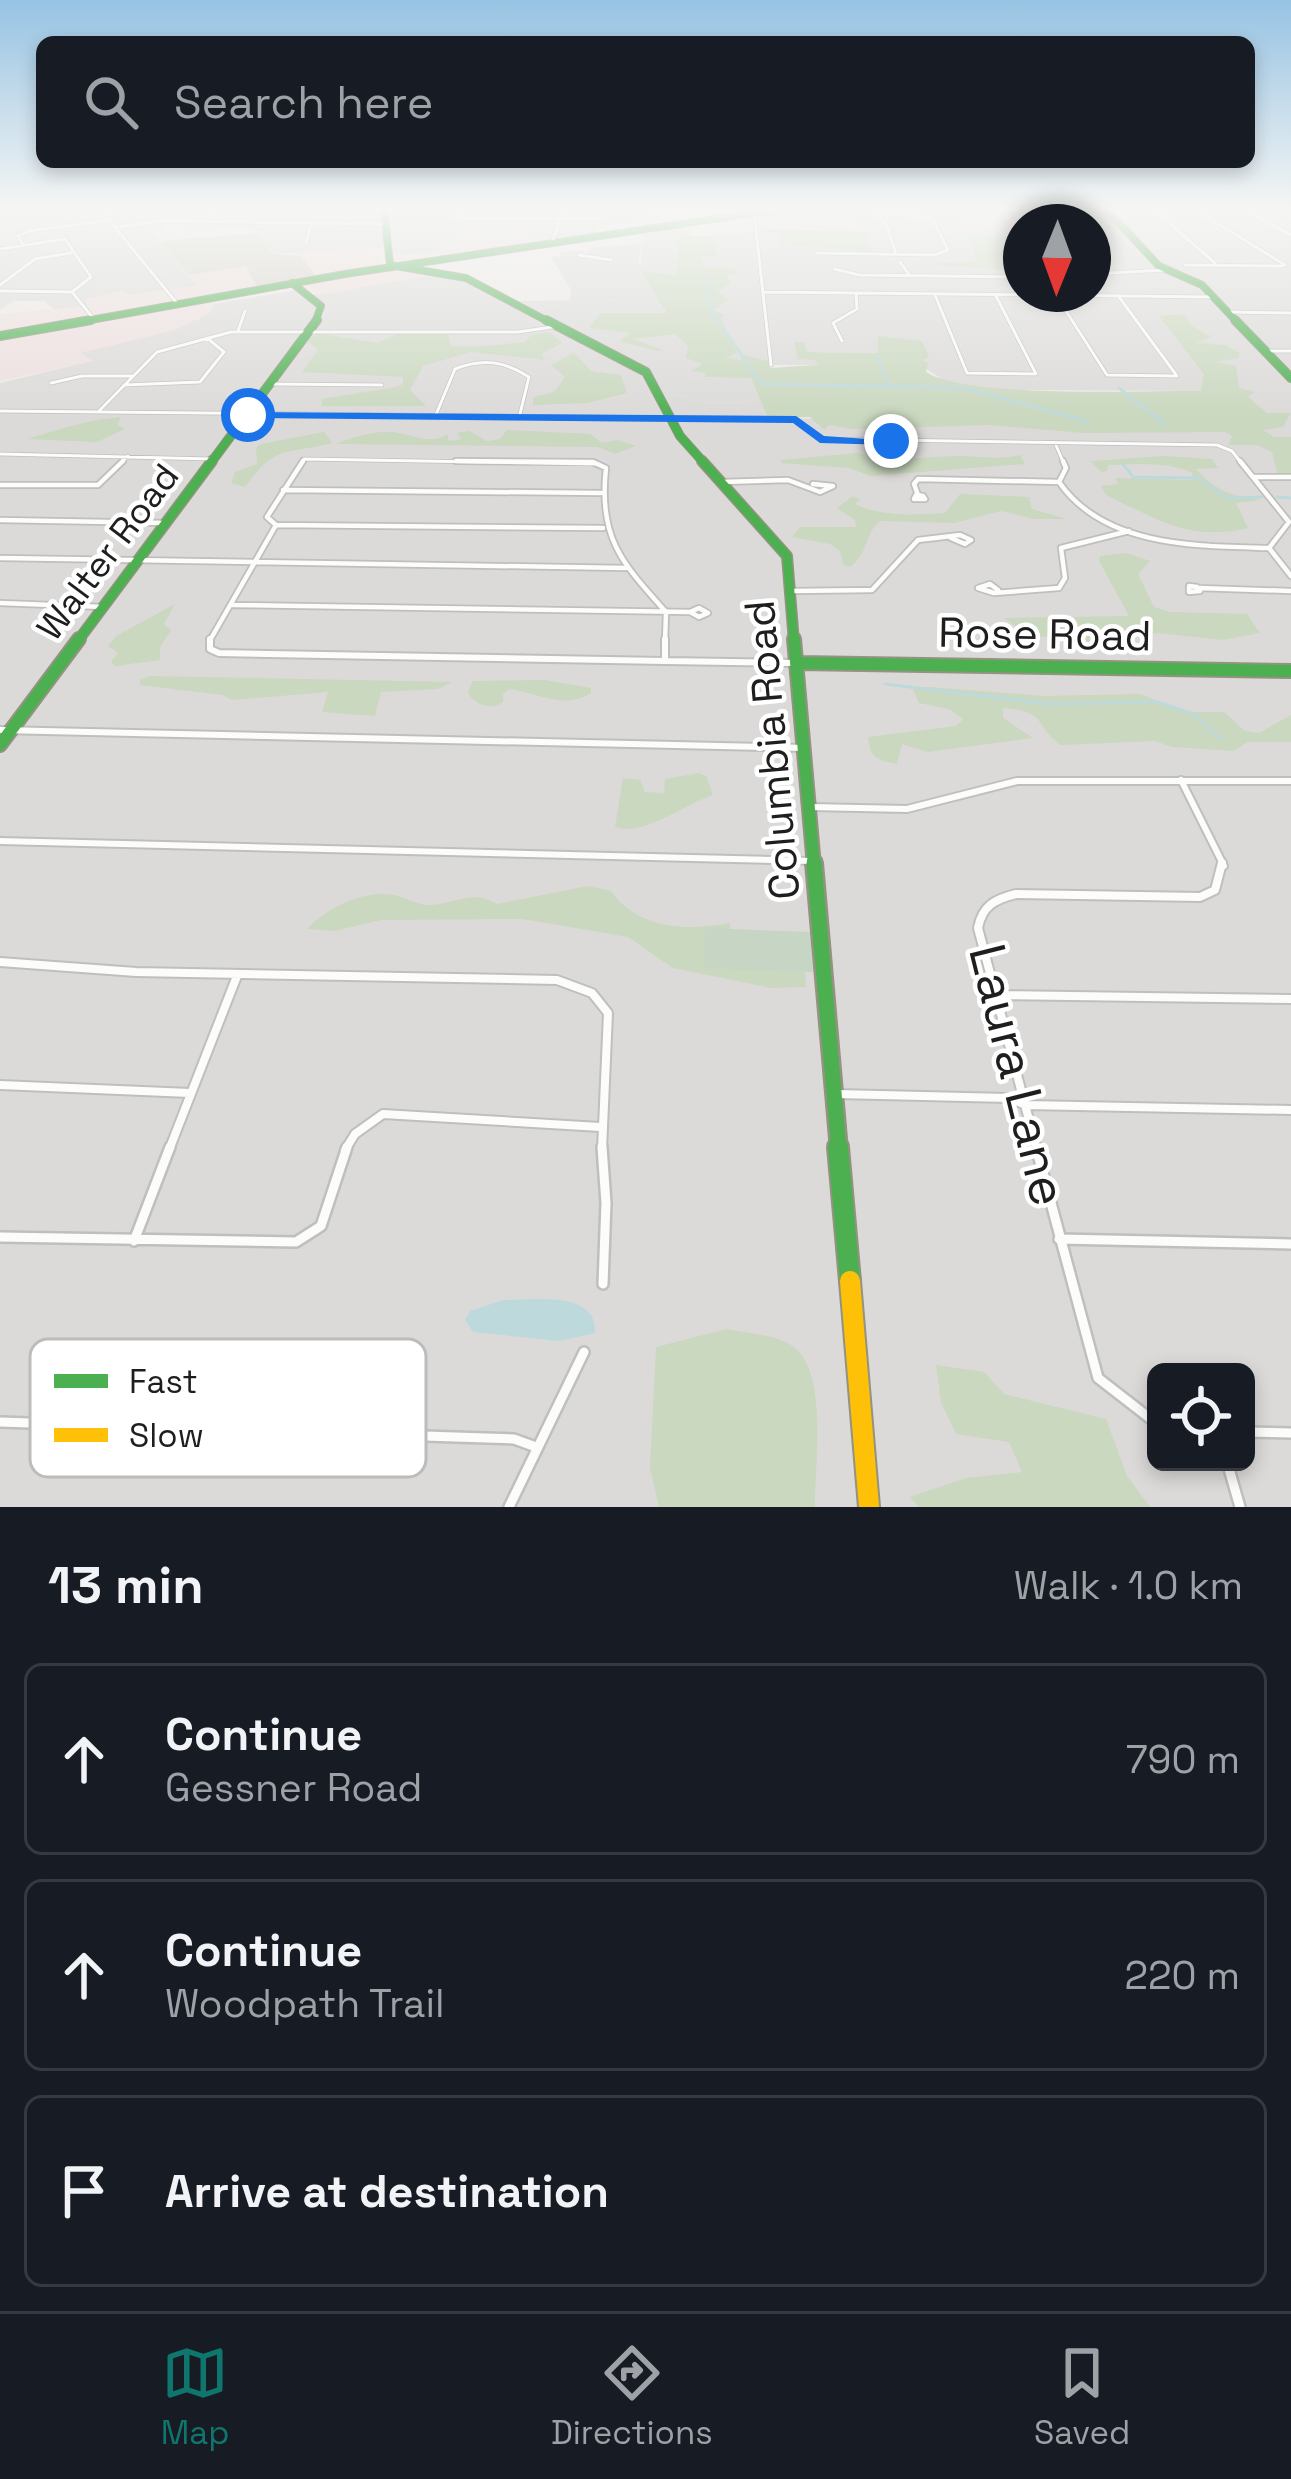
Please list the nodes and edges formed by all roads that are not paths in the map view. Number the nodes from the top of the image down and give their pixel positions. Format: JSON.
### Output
{"nodes":[{"id":1,"x":92,"y":279,"type":"edge"},
{"id":2,"x":158,"y":279,"type":"edge"},
{"id":3,"x":314,"y":279,"type":"edge"},
{"id":4,"x":467,"y":279,"type":"edge"},
{"id":5,"x":762,"y":279,"type":"edge"},
{"id":6,"x":1187,"y":279,"type":"edge"},
{"id":7,"x":292,"y":283,"type":"junction"},
{"id":8,"x":0,"y":288,"type":"edge"},
{"id":9,"x":72,"y":292,"type":"junction"},
{"id":10,"x":763,"y":292,"type":"junction"},
{"id":11,"x":856,"y":294,"type":"junction"},
{"id":12,"x":935,"y":295,"type":"junction"},
{"id":13,"x":996,"y":296,"type":"junction"},
{"id":14,"x":1003,"y":296,"type":"edge"},
{"id":15,"x":1214,"y":297,"type":"junction"},
{"id":16,"x":1111,"y":298,"type":"edge"},
{"id":17,"x":1119,"y":298,"type":"junction"},
{"id":18,"x":176,"y":302,"type":"junction"},
{"id":19,"x":245,"y":311,"type":"dead end"},
{"id":20,"x":1067,"y":312,"type":"edge"},
{"id":21,"x":1230,"y":312,"type":"junction"},
{"id":22,"x":1291,"y":313,"type":"edge"},
{"id":23,"x":93,"y":318,"type":"junction"},
{"id":24,"x":559,"y":326,"type":"junction"},
{"id":25,"x":310,"y":330,"type":"junction"},
{"id":26,"x":238,"y":331,"type":"junction"},
{"id":27,"x":0,"y":336,"type":"edge"},
{"id":28,"x":207,"y":338,"type":"junction"},
{"id":29,"x":842,"y":341,"type":"dead end"},
{"id":30,"x":1265,"y":351,"type":"junction"},
{"id":31,"x":1291,"y":351,"type":"edge"},
{"id":32,"x":771,"y":365,"type":"dead end"},
{"id":33,"x":132,"y":376,"type":"junction"},
{"id":34,"x":1291,"y":378,"type":"edge"},
{"id":35,"x":51,"y":383,"type":"dead end"},
{"id":36,"x":271,"y":384,"type":"junction"},
{"id":37,"x":124,"y":385,"type":"junction"},
{"id":38,"x":382,"y":385,"type":"dead end"},
{"id":39,"x":0,"y":411,"type":"edge"},
{"id":40,"x":97,"y":412,"type":"junction"},
{"id":41,"x":248,"y":415,"type":"junction"},
{"id":42,"x":435,"y":417,"type":"junction"},
{"id":43,"x":519,"y":418,"type":"junction"},
{"id":44,"x":668,"y":419,"type":"junction"},
{"id":45,"x":1054,"y":443,"type":"junction"},
{"id":46,"x":0,"y":454,"type":"edge"},
{"id":47,"x":128,"y":456,"type":"junction"},
{"id":48,"x":215,"y":459,"type":"junction"},
{"id":49,"x":1253,"y":477,"type":"junction"},
{"id":50,"x":1291,"y":477,"type":"edge"},
{"id":51,"x":721,"y":482,"type":"junction"},
{"id":52,"x":1059,"y":482,"type":"junction"},
{"id":53,"x":813,"y":484,"type":"dead end"},
{"id":54,"x":0,"y":485,"type":"edge"},
{"id":55,"x":283,"y":490,"type":"junction"},
{"id":56,"x":601,"y":494,"type":"junction"},
{"id":57,"x":918,"y":495,"type":"dead end"},
{"id":58,"x":0,"y":520,"type":"edge"},
{"id":59,"x":167,"y":523,"type":"junction"},
{"id":60,"x":276,"y":525,"type":"junction"},
{"id":61,"x":604,"y":528,"type":"junction"},
{"id":62,"x":1129,"y":531,"type":"junction"},
{"id":63,"x":951,"y":538,"type":"dead end"},
{"id":64,"x":1269,"y":548,"type":"junction"},
{"id":65,"x":0,"y":558,"type":"edge"},
{"id":66,"x":140,"y":560,"type":"junction"},
{"id":67,"x":256,"y":561,"type":"junction"},
{"id":68,"x":628,"y":568,"type":"junction"},
{"id":69,"x":1291,"y":576,"type":"edge"},
{"id":70,"x":1199,"y":588,"type":"dead end"},
{"id":71,"x":998,"y":590,"type":"dead end"},
{"id":72,"x":793,"y":591,"type":"junction"},
{"id":73,"x":1291,"y":591,"type":"edge"},
{"id":74,"x":0,"y":604,"type":"edge"},
{"id":75,"x":232,"y":605,"type":"junction"},
{"id":76,"x":105,"y":607,"type":"junction"},
{"id":77,"x":666,"y":612,"type":"junction"},
{"id":78,"x":690,"y":613,"type":"dead end"},
{"id":79,"x":665,"y":662,"type":"junction"},
{"id":80,"x":799,"y":663,"type":"junction"},
{"id":81,"x":1291,"y":671,"type":"edge"},
{"id":82,"x":6,"y":730,"type":"edge"},
{"id":83,"x":0,"y":745,"type":"edge"},
{"id":84,"x":806,"y":748,"type":"junction"},
{"id":85,"x":1181,"y":780,"type":"junction"},
{"id":86,"x":1291,"y":781,"type":"edge"},
{"id":87,"x":810,"y":807,"type":"junction"},
{"id":88,"x":0,"y":841,"type":"edge"},
{"id":89,"x":814,"y":861,"type":"junction"},
{"id":90,"x":0,"y":962,"type":"edge"},
{"id":91,"x":238,"y":974,"type":"junction"},
{"id":92,"x":994,"y":995,"type":"junction"},
{"id":93,"x":1291,"y":999,"type":"edge"},
{"id":94,"x":0,"y":1084,"type":"edge"},
{"id":95,"x":190,"y":1093,"type":"junction"},
{"id":96,"x":836,"y":1094,"type":"junction"},
{"id":97,"x":1026,"y":1105,"type":"junction"},
{"id":98,"x":1291,"y":1110,"type":"edge"},
{"id":99,"x":600,"y":1127,"type":"junction"},
{"id":100,"x":0,"y":1237,"type":"edge"},
{"id":101,"x":1059,"y":1239,"type":"junction"},
{"id":102,"x":134,"y":1241,"type":"junction"},
{"id":103,"x":1291,"y":1244,"type":"edge"},
{"id":104,"x":603,"y":1284,"type":"dead end"},
{"id":105,"x":584,"y":1352,"type":"dead end"},
{"id":106,"x":1147,"y":1416,"type":"edge"},
{"id":107,"x":0,"y":1422,"type":"edge"},
{"id":108,"x":30,"y":1423,"type":"edge"},
{"id":109,"x":1255,"y":1432,"type":"edge"},
{"id":110,"x":1291,"y":1433,"type":"edge"},
{"id":111,"x":426,"y":1436,"type":"edge"},
{"id":112,"x":536,"y":1447,"type":"junction"},
{"id":113,"x":1229,"y":1471,"type":"edge"},
{"id":114,"x":509,"y":1507,"type":"edge"},
{"id":115,"x":868,"y":1507,"type":"edge"},
{"id":116,"x":1240,"y":1507,"type":"edge"}],
"edges":[{"from":1,"to":9,"type":"street"},
{"from":2,"to":18,"type":"street"},
{"from":3,"to":7,"type":"main road"},
{"from":4,"to":24,"type":"main road","name":"Columbia Road"},
{"from":5,"to":10,"type":"street"},
{"from":6,"to":15,"type":"main road"},
{"from":7,"to":18,"type":"main road"},
{"from":7,"to":25,"type":"main road"},
{"from":8,"to":9,"type":"street"},
{"from":9,"to":23,"type":"street"},
{"from":10,"to":11,"type":"street"},
{"from":10,"to":32,"type":"street"},
{"from":11,"to":12,"type":"street"},
{"from":11,"to":29,"type":"street"},
{"from":12,"to":13,"type":"street"},
{"from":12,"to":13,"type":"street"},
{"from":13,"to":14,"type":"street"},
{"from":15,"to":17,"type":"street"},
{"from":15,"to":21,"type":"main road"},
{"from":16,"to":17,"type":"street"},
{"from":17,"to":20,"type":"street"},
{"from":18,"to":23,"type":"main road"},
{"from":19,"to":26,"type":"street"},
{"from":21,"to":22,"type":"street"},
{"from":21,"to":30,"type":"main road"},
{"from":23,"to":27,"type":"main road"},
{"from":24,"to":25,"type":"street"},
{"from":24,"to":44,"type":"main road","name":"Columbia Road"},
{"from":25,"to":26,"type":"street"},
{"from":25,"to":36,"type":"main road","name":"Walter Road"},
{"from":26,"to":28,"type":"street"},
{"from":28,"to":33,"type":"street"},
{"from":28,"to":37,"type":"street"},
{"from":30,"to":31,"type":"street"},
{"from":30,"to":34,"type":"main road"},
{"from":33,"to":35,"type":"street"},
{"from":33,"to":37,"type":"street"},
{"from":36,"to":38,"type":"street"},
{"from":36,"to":41,"type":"main road","name":"Walter Road"},
{"from":37,"to":40,"type":"street"},
{"from":39,"to":40,"type":"street"},
{"from":40,"to":41,"type":"street"},
{"from":41,"to":42,"type":"street"},
{"from":41,"to":48,"type":"main road","name":"Walter Road"},
{"from":42,"to":43,"type":"street"},
{"from":42,"to":43,"type":"street"},
{"from":43,"to":44,"type":"street"},
{"from":44,"to":45,"type":"street"},
{"from":44,"to":51,"type":"main road","name":"Columbia Road"},
{"from":45,"to":49,"type":"street"},
{"from":45,"to":52,"type":"street"},
{"from":46,"to":47,"type":"street"},
{"from":47,"to":48,"type":"street"},
{"from":47,"to":54,"type":"street"},
{"from":48,"to":59,"type":"main road","name":"Walter Road"},
{"from":49,"to":50,"type":"street"},
{"from":49,"to":64,"type":"street"},
{"from":51,"to":53,"type":"street"},
{"from":51,"to":72,"type":"main road","name":"Columbia Road"},
{"from":52,"to":57,"type":"street"},
{"from":52,"to":62,"type":"street"},
{"from":55,"to":56,"type":"street"},
{"from":55,"to":56,"type":"street"},
{"from":55,"to":60,"type":"street"},
{"from":56,"to":61,"type":"street"},
{"from":58,"to":59,"type":"street"},
{"from":59,"to":66,"type":"main road","name":"Walter Road"},
{"from":60,"to":61,"type":"street"},
{"from":60,"to":67,"type":"street"},
{"from":61,"to":68,"type":"street"},
{"from":62,"to":64,"type":"street"},
{"from":62,"to":71,"type":"street"},
{"from":63,"to":72,"type":"street"},
{"from":64,"to":69,"type":"street"},
{"from":65,"to":66,"type":"street"},
{"from":66,"to":67,"type":"street"},
{"from":66,"to":76,"type":"main road","name":"Walter Road"},
{"from":67,"to":68,"type":"street"},
{"from":67,"to":75,"type":"street"},
{"from":68,"to":77,"type":"street"},
{"from":70,"to":73,"type":"street"},
{"from":72,"to":80,"type":"main road","name":"Columbia Road"},
{"from":74,"to":76,"type":"street"},
{"from":75,"to":77,"type":"street"},
{"from":75,"to":79,"type":"street"},
{"from":76,"to":82,"type":"main road","name":"Walter Road"},
{"from":77,"to":78,"type":"street"},
{"from":77,"to":79,"type":"street"},
{"from":79,"to":80,"type":"street"},
{"from":80,"to":81,"type":"main road","name":"Rose Road"},
{"from":80,"to":84,"type":"main road","name":"Columbia Road"},
{"from":82,"to":83,"type":"main road","name":"Walter Road"},
{"from":82,"to":84,"type":"street"},
{"from":84,"to":87,"type":"main road","name":"Columbia Road"},
{"from":85,"to":86,"type":"street"},
{"from":85,"to":87,"type":"street"},
{"from":85,"to":92,"type":"street","name":"Laura Lane"},
{"from":87,"to":89,"type":"main road","name":"Columbia Road"},
{"from":88,"to":89,"type":"street"},
{"from":89,"to":96,"type":"main road","name":"Columbia Road"},
{"from":90,"to":91,"type":"street"},
{"from":91,"to":95,"type":"street"},
{"from":91,"to":99,"type":"street"},
{"from":92,"to":93,"type":"street"},
{"from":92,"to":97,"type":"street","name":"Laura Lane"},
{"from":94,"to":95,"type":"street"},
{"from":95,"to":102,"type":"street"},
{"from":96,"to":97,"type":"street"},
{"from":96,"to":115,"type":"main road","name":"Columbia Road"},
{"from":97,"to":98,"type":"street"},
{"from":97,"to":101,"type":"street","name":"Laura Lane"},
{"from":99,"to":102,"type":"street"},
{"from":99,"to":104,"type":"street"},
{"from":100,"to":102,"type":"street"},
{"from":101,"to":103,"type":"street"},
{"from":101,"to":106,"type":"street","name":"Laura Lane"},
{"from":105,"to":112,"type":"street"},
{"from":107,"to":108,"type":"street"},
{"from":109,"to":110,"type":"street"},
{"from":111,"to":112,"type":"street"},
{"from":112,"to":114,"type":"street"},
{"from":113,"to":116,"type":"street"}]}
